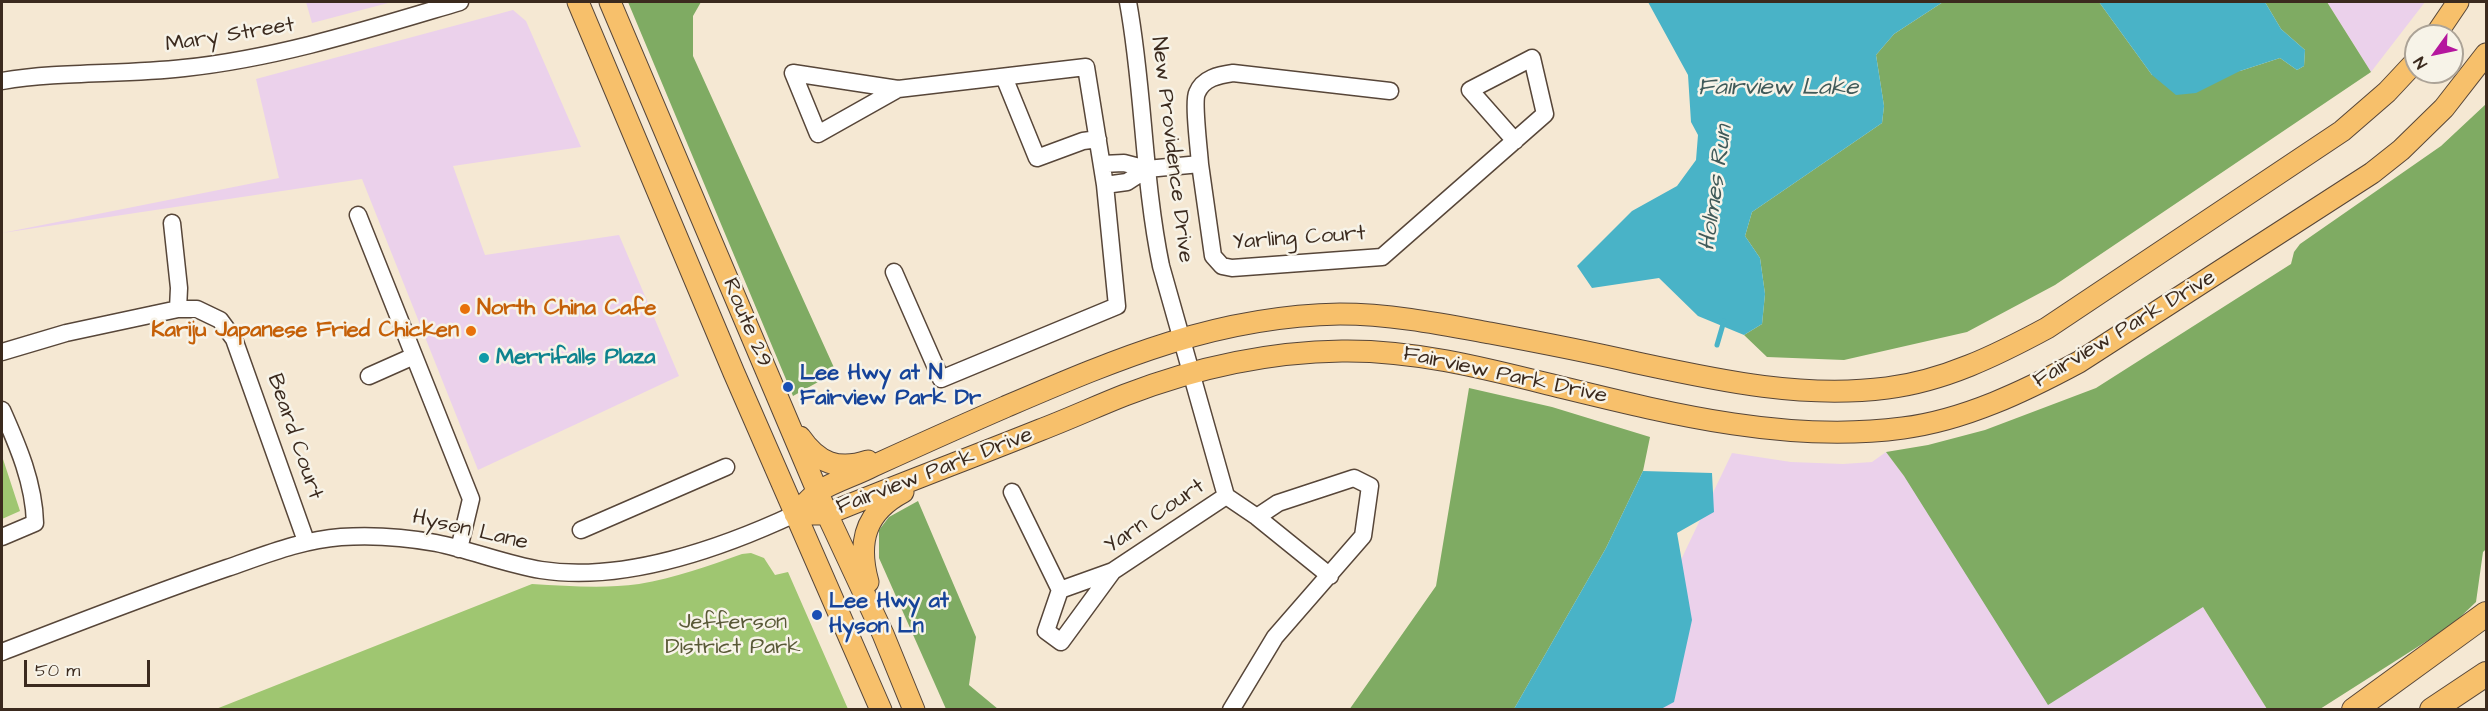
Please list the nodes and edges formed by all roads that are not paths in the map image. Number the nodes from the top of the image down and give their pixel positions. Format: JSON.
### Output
{"nodes":[{"id":1,"x":460,"y":2,"type":"edge"},
{"id":2,"x":578,"y":2,"type":"edge"},
{"id":3,"x":610,"y":2,"type":"edge"},
{"id":4,"x":1128,"y":2,"type":"edge"},
{"id":5,"x":2458,"y":2,"type":"edge"},
{"id":6,"x":2443,"y":24,"type":"edge"},
{"id":7,"x":2487,"y":54,"type":"edge"},
{"id":8,"x":2404,"y":74,"type":"edge"},
{"id":9,"x":1004,"y":77,"type":"junction"},
{"id":10,"x":2,"y":81,"type":"edge"},
{"id":11,"x":898,"y":89,"type":"junction"},
{"id":12,"x":1390,"y":91,"type":"dead end"},
{"id":13,"x":1098,"y":139,"type":"junction"},
{"id":14,"x":1515,"y":141,"type":"junction"},
{"id":15,"x":1102,"y":164,"type":"junction"},
{"id":16,"x":1200,"y":164,"type":"junction"},
{"id":17,"x":1147,"y":169,"type":"junction"},
{"id":18,"x":1105,"y":185,"type":"junction"},
{"id":19,"x":358,"y":214,"type":"dead end"},
{"id":20,"x":171,"y":223,"type":"dead end"},
{"id":21,"x":894,"y":272,"type":"dead end"},
{"id":22,"x":178,"y":309,"type":"junction"},
{"id":23,"x":1181,"y":337,"type":"junction"},
{"id":24,"x":2,"y":352,"type":"edge"},
{"id":25,"x":414,"y":356,"type":"junction"},
{"id":26,"x":1191,"y":372,"type":"junction"},
{"id":27,"x":369,"y":376,"type":"dead end"},
{"id":28,"x":2,"y":410,"type":"edge"},
{"id":29,"x":786,"y":417,"type":"junction"},
{"id":30,"x":961,"y":425,"type":"junction"},
{"id":31,"x":973,"y":456,"type":"junction"},
{"id":32,"x":726,"y":467,"type":"dead end"},
{"id":33,"x":818,"y":492,"type":"junction"},
{"id":34,"x":1012,"y":492,"type":"dead end"},
{"id":35,"x":1226,"y":496,"type":"junction"},
{"id":36,"x":795,"y":514,"type":"junction"},
{"id":37,"x":827,"y":514,"type":"junction"},
{"id":38,"x":1257,"y":517,"type":"junction"},
{"id":39,"x":581,"y":530,"type":"dead end"},
{"id":40,"x":2,"y":537,"type":"edge"},
{"id":41,"x":306,"y":541,"type":"junction"},
{"id":42,"x":459,"y":549,"type":"junction"},
{"id":43,"x":1113,"y":571,"type":"junction"},
{"id":44,"x":1330,"y":576,"type":"junction"},
{"id":45,"x":1060,"y":590,"type":"junction"},
{"id":46,"x":2487,"y":614,"type":"edge"},
{"id":47,"x":883,"y":634,"type":"junction"},
{"id":48,"x":2,"y":652,"type":"edge"},
{"id":49,"x":2487,"y":674,"type":"edge"},
{"id":50,"x":881,"y":710,"type":"edge"},
{"id":51,"x":914,"y":710,"type":"edge"},
{"id":52,"x":1231,"y":710,"type":"edge"},
{"id":53,"x":2354,"y":710,"type":"edge"},
{"id":54,"x":2432,"y":710,"type":"edge"}],
"edges":[{"from":1,"to":10,"type":"street","name":"Mary Street"},
{"from":2,"to":36,"type":"main road","name":"Route 29"},
{"from":3,"to":29,"type":"main road","name":"Route 29"},
{"from":4,"to":17,"type":"street","name":"New Providence Drive"},
{"from":5,"to":6,"type":"main road"},
{"from":7,"to":26,"type":"main road","name":"Fairview Park Drive"},
{"from":8,"to":23,"type":"main road","name":"Fairview Park Drive"},
{"from":9,"to":11,"type":"street"},
{"from":9,"to":13,"type":"street"},
{"from":9,"to":13,"type":"street"},
{"from":11,"to":11,"type":"street"},
{"from":12,"to":16,"type":"street","name":"Yarling Court"},
{"from":13,"to":15,"type":"street"},
{"from":14,"to":14,"type":"street","name":"Yarling Court"},
{"from":14,"to":16,"type":"street","name":"Yarling Court"},
{"from":15,"to":17,"type":"street"},
{"from":15,"to":18,"type":"street"},
{"from":16,"to":17,"type":"street"},
{"from":17,"to":18,"type":"street"},
{"from":17,"to":23,"type":"street","name":"New Providence Drive"},
{"from":18,"to":21,"type":"street"},
{"from":19,"to":25,"type":"street"},
{"from":20,"to":22,"type":"street"},
{"from":22,"to":24,"type":"street","name":"Beard Court"},
{"from":22,"to":41,"type":"street","name":"Beard Court"},
{"from":23,"to":26,"type":"street","name":"New Providence Drive"},
{"from":23,"to":30,"type":"main road","name":"Fairview Park Drive"},
{"from":25,"to":27,"type":"street"},
{"from":25,"to":42,"type":"street"},
{"from":26,"to":31,"type":"main road","name":"Fairview Park Drive"},
{"from":26,"to":35,"type":"street","name":"New Providence Drive"},
{"from":28,"to":40,"type":"street"},
{"from":29,"to":30,"type":"main road"},
{"from":29,"to":33,"type":"main road","name":"Route 29"},
{"from":30,"to":33,"type":"main road","name":"Fairview Park Drive"},
{"from":31,"to":37,"type":"main road","name":"Fairview Park Drive"},
{"from":31,"to":47,"type":"main road"},
{"from":32,"to":39,"type":"street"},
{"from":33,"to":36,"type":"main road","name":"Fairview Park Drive"},
{"from":33,"to":37,"type":"main road","name":"Route 29"},
{"from":34,"to":45,"type":"street"},
{"from":35,"to":38,"type":"street"},
{"from":35,"to":43,"type":"street","name":"Yarn Court"},
{"from":36,"to":37,"type":"main road","name":"Fairview Park Drive"},
{"from":36,"to":42,"type":"street","name":"Hyson Lane"},
{"from":36,"to":50,"type":"main road","name":"Route 29"},
{"from":37,"to":47,"type":"main road","name":"Route 29"},
{"from":38,"to":44,"type":"street"},
{"from":38,"to":44,"type":"street"},
{"from":41,"to":42,"type":"street","name":"Hyson Lane"},
{"from":41,"to":48,"type":"street","name":"Hyson Lane"},
{"from":43,"to":45,"type":"street"},
{"from":43,"to":45,"type":"street","name":"Yarn Court"},
{"from":44,"to":52,"type":"street"},
{"from":46,"to":53,"type":"highway"},
{"from":47,"to":51,"type":"main road","name":"Route 29"},
{"from":49,"to":54,"type":"highway"}]}
